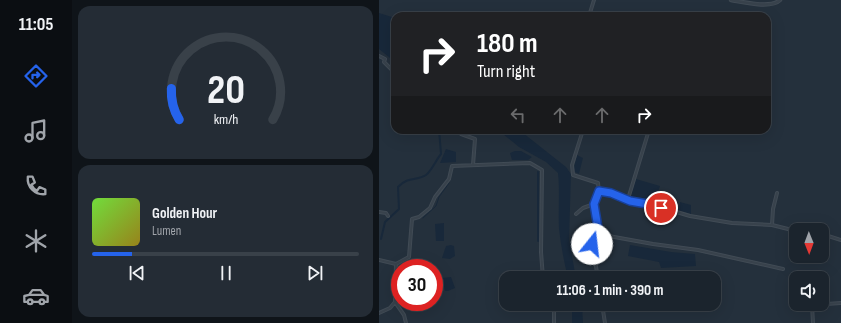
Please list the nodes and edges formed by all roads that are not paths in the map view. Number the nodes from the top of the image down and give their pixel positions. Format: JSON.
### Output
{"nodes":[{"id":1,"x":594,"y":0,"type":"edge"},
{"id":2,"x":731,"y":0,"type":"edge"},
{"id":3,"x":781,"y":0,"type":"edge"},
{"id":4,"x":590,"y":12,"type":"edge"},
{"id":5,"x":379,"y":56,"type":"edge"},
{"id":6,"x":391,"y":69,"type":"edge"},
{"id":7,"x":461,"y":134,"type":"edge"},
{"id":8,"x":582,"y":134,"type":"edge"},
{"id":9,"x":648,"y":134,"type":"edge"},
{"id":10,"x":473,"y":165,"type":"junction"},
{"id":11,"x":599,"y":191,"type":"junction"},
{"id":12,"x":777,"y":193,"type":"dead end"},
{"id":13,"x":628,"y":199,"type":"junction"},
{"id":14,"x":594,"y":204,"type":"junction"},
{"id":15,"x":379,"y":212,"type":"edge"},
{"id":16,"x":576,"y":214,"type":"dead end"},
{"id":17,"x":388,"y":216,"type":"dead end"},
{"id":18,"x":772,"y":225,"type":"junction"},
{"id":19,"x":789,"y":229,"type":"edge"},
{"id":20,"x":581,"y":231,"type":"dead end"},
{"id":21,"x":595,"y":233,"type":"junction"},
{"id":22,"x":829,"y":236,"type":"edge"},
{"id":23,"x":841,"y":240,"type":"edge"},
{"id":24,"x":405,"y":259,"type":"edge"},
{"id":25,"x":379,"y":260,"type":"edge"},
{"id":26,"x":391,"y":263,"type":"edge"},
{"id":27,"x":783,"y":269,"type":"dead end"},
{"id":28,"x":542,"y":271,"type":"edge"},
{"id":29,"x":597,"y":271,"type":"edge"},
{"id":30,"x":841,"y":304,"type":"edge"},
{"id":31,"x":391,"y":307,"type":"edge"},
{"id":32,"x":401,"y":311,"type":"edge"},
{"id":33,"x":554,"y":311,"type":"edge"},
{"id":34,"x":603,"y":311,"type":"edge"},
{"id":35,"x":379,"y":313,"type":"edge"},
{"id":36,"x":406,"y":323,"type":"edge"},
{"id":37,"x":554,"y":323,"type":"edge"},
{"id":38,"x":605,"y":323,"type":"edge"},
{"id":39,"x":813,"y":323,"type":"edge"}],
"edges":[{"from":1,"to":4,"type":"street"},
{"from":2,"to":3,"type":"street"},
{"from":5,"to":6,"type":"street"},
{"from":7,"to":10,"type":"street"},
{"from":8,"to":11,"type":"street"},
{"from":9,"to":13,"type":"street"},
{"from":10,"to":24,"type":"street"},
{"from":10,"to":28,"type":"street"},
{"from":11,"to":13,"type":"street"},
{"from":11,"to":14,"type":"street"},
{"from":12,"to":18,"type":"street"},
{"from":13,"to":18,"type":"street"},
{"from":14,"to":16,"type":"street"},
{"from":14,"to":21,"type":"street"},
{"from":15,"to":17,"type":"street"},
{"from":18,"to":19,"type":"street"},
{"from":20,"to":21,"type":"street"},
{"from":21,"to":27,"type":"street"},
{"from":21,"to":29,"type":"street"},
{"from":22,"to":23,"type":"street"},
{"from":25,"to":26,"type":"street"},
{"from":30,"to":39,"type":"street"},
{"from":31,"to":35,"type":"street"},
{"from":32,"to":36,"type":"street"},
{"from":33,"to":37,"type":"street"},
{"from":34,"to":38,"type":"street"}]}
